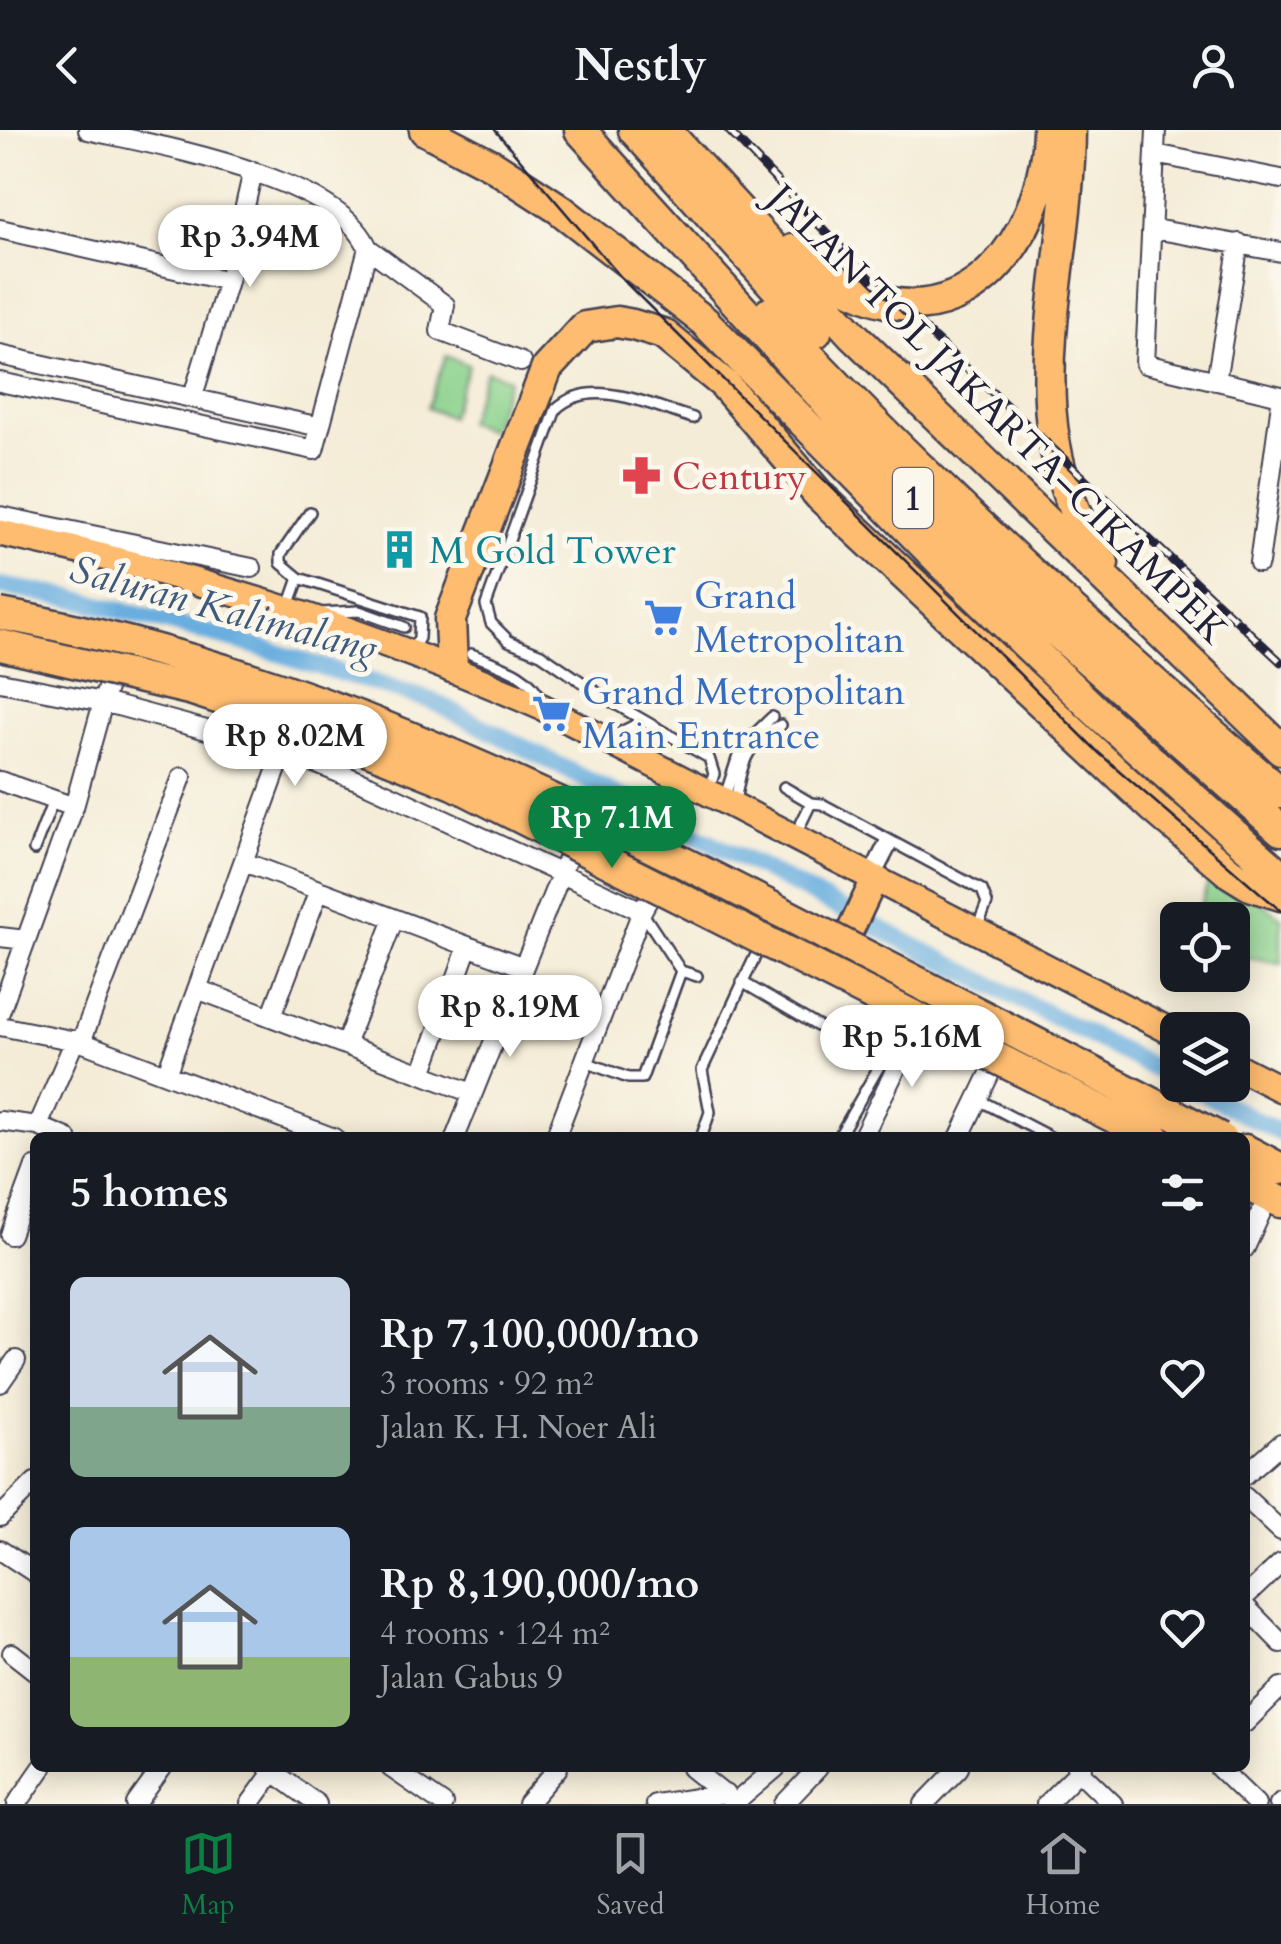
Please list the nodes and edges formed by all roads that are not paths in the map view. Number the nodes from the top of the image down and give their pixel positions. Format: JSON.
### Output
{"nodes":[{"id":1,"x":88,"y":130,"type":"edge"},
{"id":2,"x":424,"y":130,"type":"edge"},
{"id":3,"x":580,"y":130,"type":"edge"},
{"id":4,"x":601,"y":130,"type":"edge"},
{"id":5,"x":634,"y":130,"type":"edge"},
{"id":6,"x":665,"y":130,"type":"edge"},
{"id":7,"x":1048,"y":130,"type":"edge"},
{"id":8,"x":1070,"y":130,"type":"edge"},
{"id":9,"x":1156,"y":130,"type":"edge"},
{"id":10,"x":1155,"y":154,"type":"junction"},
{"id":11,"x":253,"y":171,"type":"junction"},
{"id":12,"x":1281,"y":179,"type":"edge"},
{"id":13,"x":724,"y":194,"type":"junction"},
{"id":14,"x":0,"y":229,"type":"edge"},
{"id":15,"x":1154,"y":229,"type":"junction"},
{"id":16,"x":1239,"y":243,"type":"junction"},
{"id":17,"x":368,"y":248,"type":"junction"},
{"id":18,"x":1281,"y":252,"type":"edge"},
{"id":19,"x":228,"y":281,"type":"junction"},
{"id":20,"x":0,"y":355,"type":"edge"},
{"id":21,"x":521,"y":362,"type":"dead end"},
{"id":22,"x":1216,"y":381,"type":"junction"},
{"id":23,"x":0,"y":382,"type":"edge"},
{"id":24,"x":193,"y":396,"type":"junction"},
{"id":25,"x":1281,"y":399,"type":"edge"},
{"id":26,"x":693,"y":418,"type":"dead end"},
{"id":27,"x":320,"y":427,"type":"junction"},
{"id":28,"x":310,"y":512,"type":"dead end"},
{"id":29,"x":0,"y":516,"type":"edge"},
{"id":30,"x":0,"y":533,"type":"edge"},
{"id":31,"x":1259,"y":563,"type":"dead end"},
{"id":32,"x":252,"y":568,"type":"dead end"},
{"id":33,"x":300,"y":578,"type":"junction"},
{"id":34,"x":293,"y":611,"type":"junction"},
{"id":35,"x":0,"y":614,"type":"edge"},
{"id":36,"x":404,"y":627,"type":"dead end"},
{"id":37,"x":0,"y":645,"type":"edge"},
{"id":38,"x":410,"y":653,"type":"junction"},
{"id":39,"x":0,"y":654,"type":"edge"},
{"id":40,"x":1186,"y":660,"type":"junction"},
{"id":41,"x":461,"y":661,"type":"junction"},
{"id":42,"x":110,"y":676,"type":"junction"},
{"id":43,"x":2,"y":682,"type":"edge"},
{"id":44,"x":190,"y":698,"type":"junction"},
{"id":45,"x":103,"y":702,"type":"junction"},
{"id":46,"x":772,"y":717,"type":"dead end"},
{"id":47,"x":643,"y":720,"type":"junction"},
{"id":48,"x":780,"y":725,"type":"dead end"},
{"id":49,"x":197,"y":729,"type":"junction"},
{"id":50,"x":606,"y":740,"type":"junction"},
{"id":51,"x":287,"y":741,"type":"junction"},
{"id":52,"x":1281,"y":749,"type":"edge"},
{"id":53,"x":731,"y":772,"type":"junction"},
{"id":54,"x":1281,"y":774,"type":"edge"},
{"id":55,"x":182,"y":778,"type":"dead end"},
{"id":56,"x":0,"y":781,"type":"edge"},
{"id":57,"x":784,"y":787,"type":"dead end"},
{"id":58,"x":720,"y":791,"type":"junction"},
{"id":59,"x":1281,"y":793,"type":"edge"},
{"id":60,"x":53,"y":801,"type":"junction"},
{"id":61,"x":811,"y":803,"type":"junction"},
{"id":62,"x":74,"y":808,"type":"junction"},
{"id":63,"x":1281,"y":830,"type":"edge"},
{"id":64,"x":794,"y":836,"type":"junction"},
{"id":65,"x":889,"y":841,"type":"junction"},
{"id":66,"x":34,"y":850,"type":"dead end"},
{"id":67,"x":566,"y":861,"type":"junction"},
{"id":68,"x":244,"y":862,"type":"junction"},
{"id":69,"x":1281,"y":876,"type":"edge"},
{"id":70,"x":869,"y":882,"type":"junction"},
{"id":71,"x":319,"y":890,"type":"junction"},
{"id":72,"x":1281,"y":895,"type":"edge"},
{"id":73,"x":648,"y":901,"type":"junction"},
{"id":74,"x":394,"y":918,"type":"junction"},
{"id":75,"x":976,"y":930,"type":"junction"},
{"id":76,"x":0,"y":936,"type":"edge"},
{"id":77,"x":26,"y":940,"type":"junction"},
{"id":78,"x":468,"y":946,"type":"junction"},
{"id":79,"x":760,"y":946,"type":"junction"},
{"id":80,"x":520,"y":966,"type":"junction"},
{"id":81,"x":682,"y":971,"type":"junction"},
{"id":82,"x":696,"y":976,"type":"dead end"},
{"id":83,"x":824,"y":977,"type":"junction"},
{"id":84,"x":742,"y":982,"type":"junction"},
{"id":85,"x":197,"y":989,"type":"junction"},
{"id":86,"x":0,"y":1012,"type":"edge"},
{"id":87,"x":272,"y":1017,"type":"junction"},
{"id":88,"x":910,"y":1017,"type":"junction"},
{"id":89,"x":0,"y":1026,"type":"edge"},
{"id":90,"x":1160,"y":1026,"type":"edge"},
{"id":91,"x":78,"y":1041,"type":"junction"},
{"id":92,"x":345,"y":1045,"type":"junction"},
{"id":93,"x":583,"y":1061,"type":"junction"},
{"id":94,"x":881,"y":1063,"type":"junction"},
{"id":95,"x":995,"y":1063,"type":"junction"},
{"id":96,"x":167,"y":1072,"type":"junction"},
{"id":97,"x":1250,"y":1073,"type":"edge"},
{"id":98,"x":422,"y":1074,"type":"junction"},
{"id":99,"x":1281,"y":1089,"type":"edge"},
{"id":100,"x":472,"y":1093,"type":"junction"},
{"id":101,"x":977,"y":1099,"type":"junction"},
{"id":102,"x":0,"y":1121,"type":"edge"},
{"id":103,"x":44,"y":1131,"type":"edge"},
{"id":104,"x":304,"y":1132,"type":"edge"},
{"id":105,"x":457,"y":1132,"type":"edge"},
{"id":106,"x":556,"y":1132,"type":"edge"},
{"id":107,"x":703,"y":1132,"type":"edge"},
{"id":108,"x":841,"y":1132,"type":"edge"},
{"id":109,"x":864,"y":1132,"type":"edge"},
{"id":110,"x":961,"y":1132,"type":"edge"},
{"id":111,"x":1040,"y":1132,"type":"edge"},
{"id":112,"x":1130,"y":1132,"type":"edge"},
{"id":113,"x":1130,"y":1132,"type":"edge"},
{"id":114,"x":1208,"y":1132,"type":"edge"},
{"id":115,"x":1250,"y":1153,"type":"edge"},
{"id":116,"x":1281,"y":1169,"type":"edge"},
{"id":117,"x":30,"y":1180,"type":"edge"},
{"id":118,"x":1263,"y":1199,"type":"edge"},
{"id":119,"x":10,"y":1234,"type":"dead end"},
{"id":120,"x":1250,"y":1234,"type":"edge"},
{"id":121,"x":16,"y":1360,"type":"dead end"},
{"id":122,"x":0,"y":1383,"type":"edge"},
{"id":123,"x":1281,"y":1443,"type":"edge"},
{"id":124,"x":1250,"y":1471,"type":"edge"},
{"id":125,"x":30,"y":1487,"type":"edge"},
{"id":126,"x":1250,"y":1502,"type":"edge"},
{"id":127,"x":0,"y":1517,"type":"edge"},
{"id":128,"x":1281,"y":1531,"type":"edge"},
{"id":129,"x":0,"y":1550,"type":"edge"},
{"id":130,"x":1281,"y":1562,"type":"edge"},
{"id":131,"x":30,"y":1571,"type":"edge"},
{"id":132,"x":1250,"y":1592,"type":"edge"},
{"id":133,"x":1250,"y":1611,"type":"edge"},
{"id":134,"x":1281,"y":1643,"type":"edge"},
{"id":135,"x":12,"y":1653,"type":"dead end"},
{"id":136,"x":30,"y":1668,"type":"edge"},
{"id":137,"x":1281,"y":1687,"type":"edge"},
{"id":138,"x":1250,"y":1718,"type":"edge"},
{"id":139,"x":39,"y":1772,"type":"edge"},
{"id":140,"x":159,"y":1772,"type":"edge"},
{"id":141,"x":271,"y":1772,"type":"edge"},
{"id":142,"x":277,"y":1772,"type":"edge"},
{"id":143,"x":396,"y":1772,"type":"edge"},
{"id":144,"x":547,"y":1772,"type":"edge"},
{"id":145,"x":696,"y":1772,"type":"edge"},
{"id":146,"x":770,"y":1772,"type":"edge"},
{"id":147,"x":814,"y":1772,"type":"edge"},
{"id":148,"x":954,"y":1772,"type":"edge"},
{"id":149,"x":1076,"y":1772,"type":"edge"},
{"id":150,"x":1082,"y":1772,"type":"edge"},
{"id":151,"x":1222,"y":1772,"type":"edge"},
{"id":152,"x":732,"y":1800,"type":"edge"},
{"id":153,"x":16,"y":1804,"type":"edge"},
{"id":154,"x":136,"y":1804,"type":"edge"},
{"id":155,"x":250,"y":1804,"type":"edge"},
{"id":156,"x":317,"y":1804,"type":"edge"},
{"id":157,"x":443,"y":1804,"type":"edge"},
{"id":158,"x":527,"y":1804,"type":"edge"},
{"id":159,"x":654,"y":1804,"type":"edge"},
{"id":160,"x":784,"y":1804,"type":"edge"},
{"id":161,"x":924,"y":1804,"type":"edge"},
{"id":162,"x":1046,"y":1804,"type":"edge"},
{"id":163,"x":1113,"y":1804,"type":"edge"},
{"id":164,"x":1256,"y":1804,"type":"edge"}],
"edges":[{"from":1,"to":11,"type":"street"},
{"from":2,"to":69,"type":"highway"},
{"from":3,"to":63,"type":"highway","number":"1"},
{"from":4,"to":59,"type":"highway","number":"1"},
{"from":5,"to":54,"type":"highway","number":"1"},
{"from":6,"to":13,"type":"highway","name":"JALAN TOL JAKARTA–CIKAMPEK","number":"1"},
{"from":7,"to":13,"type":"highway"},
{"from":8,"to":40,"type":"highway"},
{"from":9,"to":10,"type":"street"},
{"from":10,"to":12,"type":"street"},
{"from":10,"to":15,"type":"street"},
{"from":11,"to":17,"type":"street"},
{"from":11,"to":19,"type":"street"},
{"from":13,"to":40,"type":"highway","name":"JALAN TOL JAKARTA–CIKAMPEK","number":"1"},
{"from":14,"to":19,"type":"street"},
{"from":15,"to":16,"type":"street"},
{"from":15,"to":22,"type":"street"},
{"from":16,"to":18,"type":"street"},
{"from":16,"to":22,"type":"street"},
{"from":17,"to":21,"type":"street"},
{"from":17,"to":27,"type":"street"},
{"from":19,"to":24,"type":"street"},
{"from":20,"to":24,"type":"street"},
{"from":22,"to":25,"type":"street"},
{"from":23,"to":27,"type":"street"},
{"from":24,"to":27,"type":"street"},
{"from":25,"to":31,"type":"street"},
{"from":26,"to":47,"type":"lane"},
{"from":28,"to":33,"type":"lane"},
{"from":29,"to":32,"type":"street"},
{"from":30,"to":34,"type":"main road"},
{"from":33,"to":34,"type":"lane"},
{"from":33,"to":38,"type":"lane"},
{"from":34,"to":36,"type":"lane"},
{"from":34,"to":38,"type":"main road"},
{"from":35,"to":114,"type":"highway","bridge":true},
{"from":37,"to":112,"type":"highway","bridge":true},
{"from":38,"to":41,"type":"main road"},
{"from":39,"to":42,"type":"main road"},
{"from":40,"to":52,"type":"highway","name":"JALAN TOL JAKARTA–CIKAMPEK","number":"1"},
{"from":41,"to":50,"type":"main road"},
{"from":41,"to":72,"type":"highway"},
{"from":42,"to":44,"type":"main road"},
{"from":42,"to":45,"type":"street"},
{"from":43,"to":45,"type":"street"},
{"from":44,"to":49,"type":"street"},
{"from":44,"to":51,"type":"main road"},
{"from":45,"to":49,"type":"street"},
{"from":45,"to":62,"type":"street"},
{"from":46,"to":53,"type":"lane"},
{"from":47,"to":50,"type":"lane"},
{"from":47,"to":58,"type":"lane"},
{"from":48,"to":58,"type":"lane"},
{"from":49,"to":51,"type":"street"},
{"from":50,"to":58,"type":"main road"},
{"from":51,"to":67,"type":"main road"},
{"from":51,"to":68,"type":"street"},
{"from":53,"to":58,"type":"lane"},
{"from":53,"to":58,"type":"lane"},
{"from":55,"to":91,"type":"street"},
{"from":56,"to":60,"type":"street"},
{"from":57,"to":61,"type":"lane"},
{"from":58,"to":64,"type":"main road"},
{"from":60,"to":62,"type":"street"},
{"from":60,"to":66,"type":"lane"},
{"from":61,"to":64,"type":"lane"},
{"from":61,"to":65,"type":"lane"},
{"from":62,"to":77,"type":"street"},
{"from":64,"to":70,"type":"main road"},
{"from":65,"to":70,"type":"lane"},
{"from":65,"to":75,"type":"lane"},
{"from":67,"to":73,"type":"main road"},
{"from":67,"to":80,"type":"street"},
{"from":68,"to":71,"type":"street"},
{"from":68,"to":85,"type":"street"},
{"from":70,"to":75,"type":"main road"},
{"from":70,"to":83,"type":"main road"},
{"from":71,"to":74,"type":"street"},
{"from":71,"to":87,"type":"street"},
{"from":73,"to":79,"type":"main road"},
{"from":73,"to":81,"type":"lane"},
{"from":73,"to":93,"type":"street"},
{"from":74,"to":78,"type":"street"},
{"from":74,"to":92,"type":"street"},
{"from":75,"to":90,"type":"main road"},
{"from":76,"to":77,"type":"street"},
{"from":77,"to":86,"type":"street"},
{"from":78,"to":80,"type":"street"},
{"from":78,"to":98,"type":"street"},
{"from":79,"to":83,"type":"main road"},
{"from":79,"to":84,"type":"lane"},
{"from":80,"to":100,"type":"street"},
{"from":81,"to":82,"type":"lane"},
{"from":81,"to":93,"type":"lane"},
{"from":83,"to":88,"type":"main road"},
{"from":84,"to":94,"type":"lane"},
{"from":84,"to":107,"type":"lane"},
{"from":85,"to":87,"type":"street"},
{"from":85,"to":96,"type":"street"},
{"from":87,"to":92,"type":"street"},
{"from":88,"to":94,"type":"lane"},
{"from":88,"to":95,"type":"main road"},
{"from":88,"to":109,"type":"street"},
{"from":89,"to":91,"type":"street"},
{"from":91,"to":96,"type":"street"},
{"from":91,"to":103,"type":"street"},
{"from":92,"to":98,"type":"street"},
{"from":93,"to":106,"type":"street"},
{"from":94,"to":108,"type":"lane"},
{"from":95,"to":101,"type":"street"},
{"from":95,"to":113,"type":"main road"},
{"from":96,"to":104,"type":"street"},
{"from":97,"to":99,"type":"main road"},
{"from":98,"to":100,"type":"street"},
{"from":100,"to":105,"type":"street"},
{"from":101,"to":110,"type":"street"},
{"from":101,"to":111,"type":"lane"},
{"from":102,"to":103,"type":"street"},
{"from":115,"to":116,"type":"highway"},
{"from":117,"to":119,"type":"street"},
{"from":118,"to":120,"type":"street"},
{"from":121,"to":122,"type":"street"},
{"from":123,"to":124,"type":"street"},
{"from":125,"to":127,"type":"street"},
{"from":126,"to":128,"type":"street"},
{"from":129,"to":131,"type":"street"},
{"from":130,"to":132,"type":"street"},
{"from":133,"to":134,"type":"street"},
{"from":135,"to":136,"type":"street"},
{"from":137,"to":138,"type":"street"},
{"from":139,"to":153,"type":"street"},
{"from":140,"to":154,"type":"street"},
{"from":141,"to":155,"type":"street"},
{"from":142,"to":156,"type":"street"},
{"from":143,"to":157,"type":"street"},
{"from":144,"to":158,"type":"street"},
{"from":145,"to":152,"type":"street"},
{"from":146,"to":152,"type":"street"},
{"from":147,"to":160,"type":"street"},
{"from":148,"to":161,"type":"street"},
{"from":149,"to":162,"type":"street"},
{"from":150,"to":163,"type":"street"},
{"from":151,"to":164,"type":"street"},
{"from":152,"to":159,"type":"street"}]}
